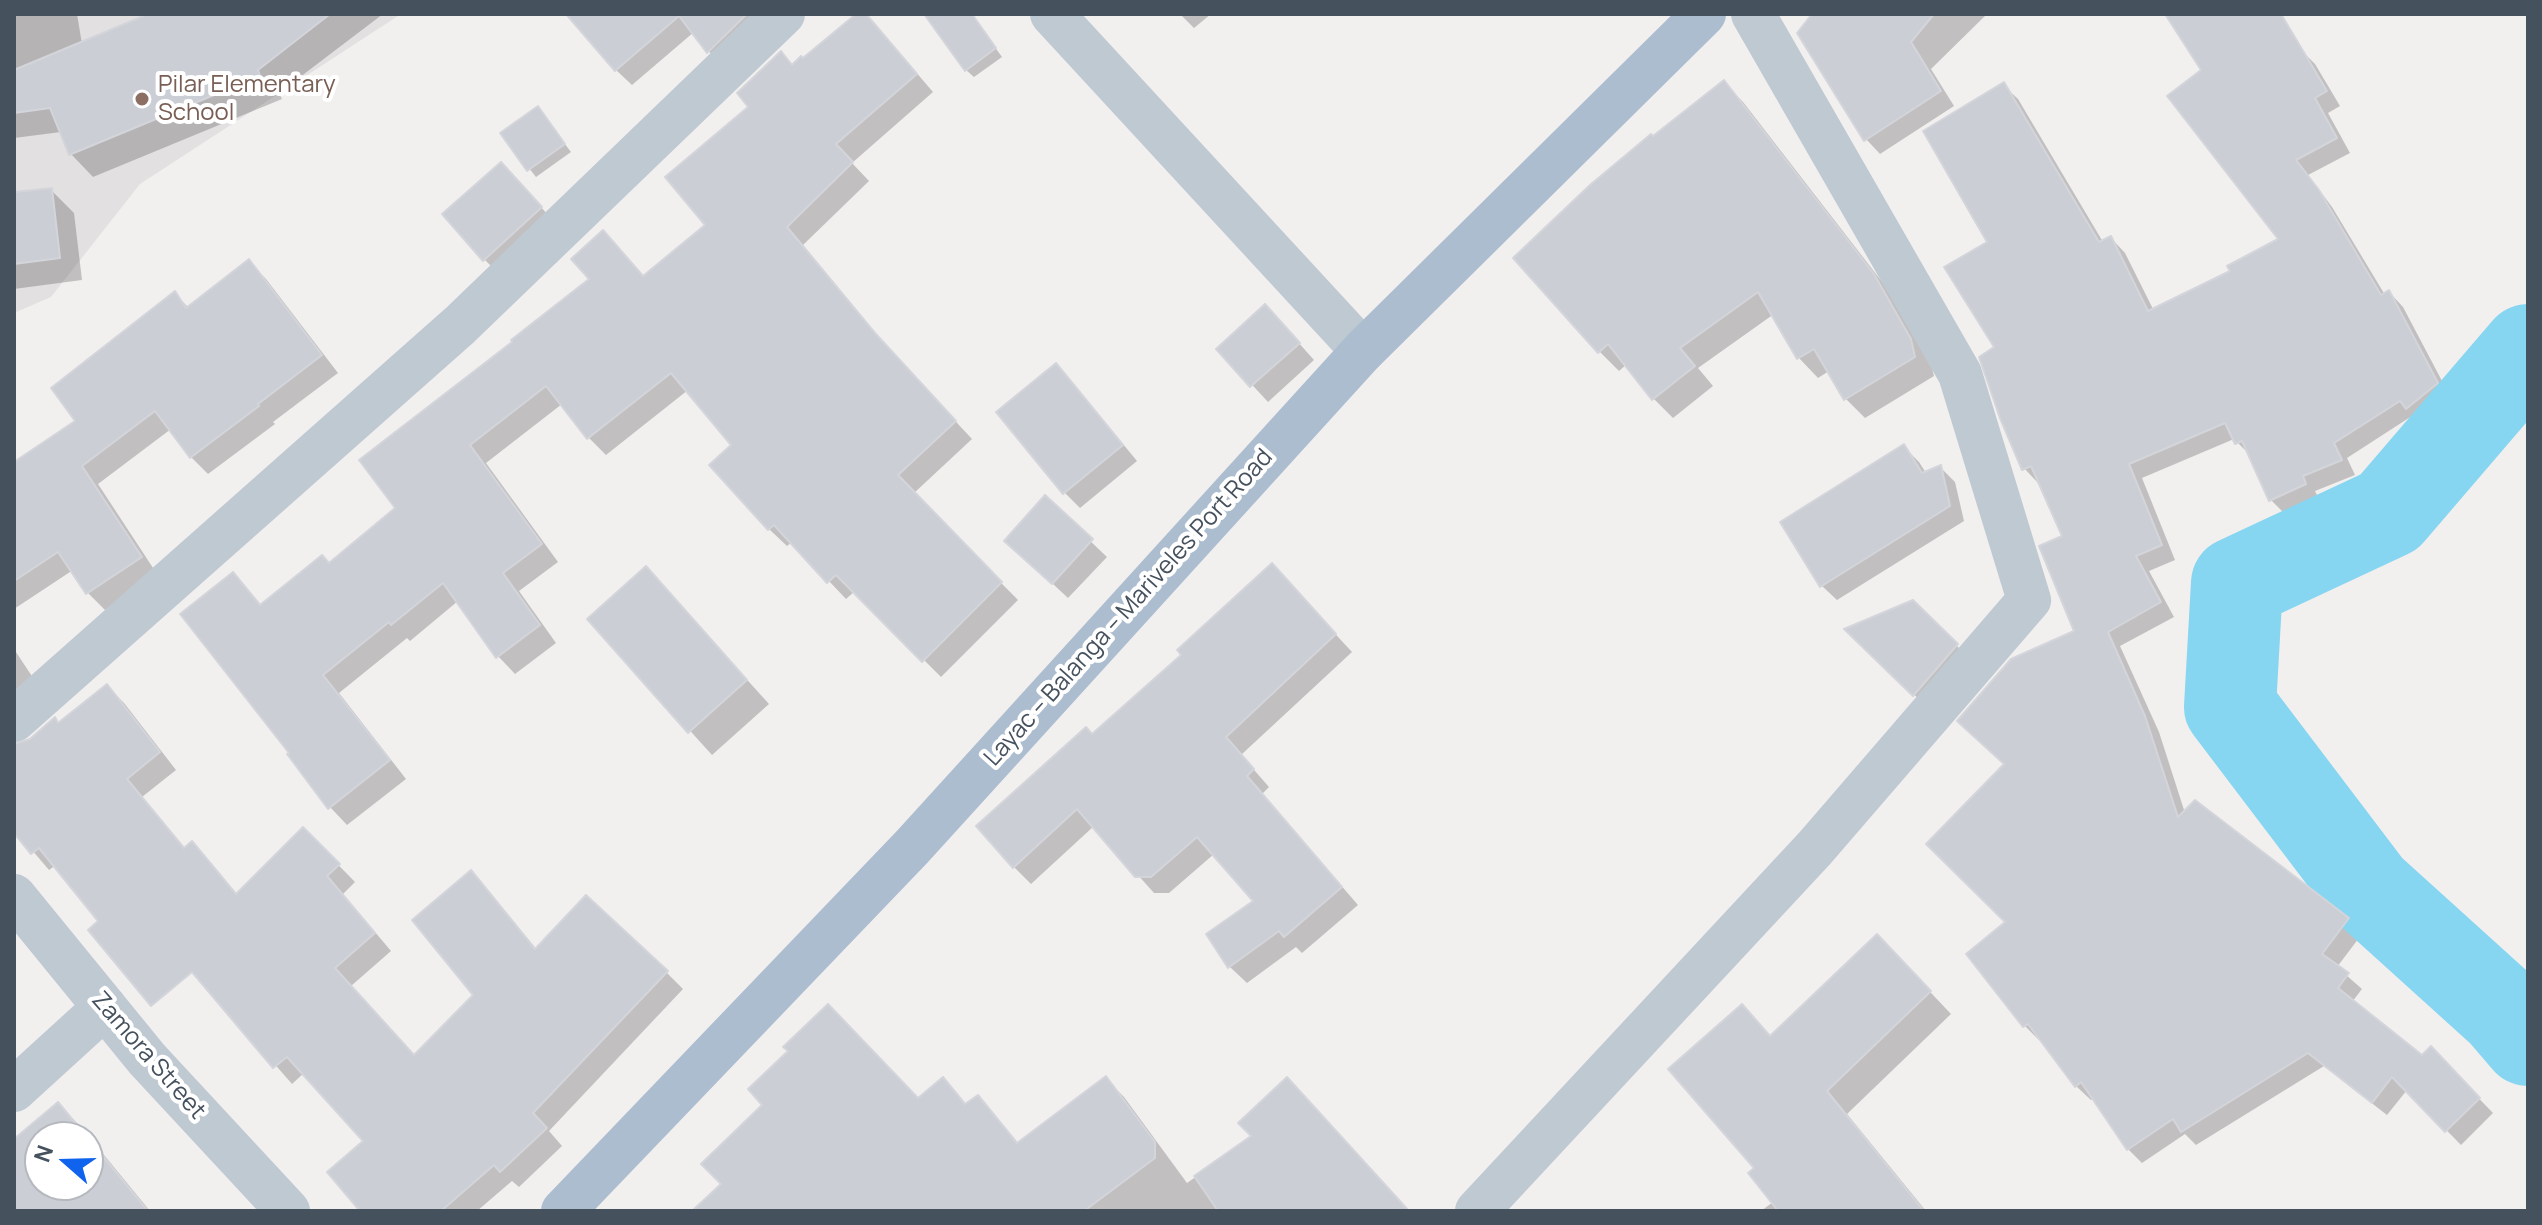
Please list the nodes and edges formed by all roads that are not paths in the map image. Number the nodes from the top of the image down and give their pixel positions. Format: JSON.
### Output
{"nodes":[{"id":1,"x":783,"y":14,"type":"edge"},
{"id":2,"x":1052,"y":14,"type":"edge"},
{"id":3,"x":1704,"y":14,"type":"edge"},
{"id":4,"x":1753,"y":14,"type":"edge"},
{"id":5,"x":1363,"y":351,"type":"junction"},
{"id":6,"x":14,"y":720,"type":"edge"},
{"id":7,"x":14,"y":896,"type":"edge"},
{"id":8,"x":105,"y":1007,"type":"junction"},
{"id":9,"x":14,"y":1090,"type":"edge"},
{"id":10,"x":288,"y":1211,"type":"edge"},
{"id":11,"x":563,"y":1211,"type":"edge"},
{"id":12,"x":1477,"y":1211,"type":"edge"}],
"edges":[{"from":1,"to":6,"type":"street"},
{"from":2,"to":5,"type":"street"},
{"from":3,"to":5,"type":"main road","name":"Layac – Balanga – Mariveles Port Road"},
{"from":4,"to":12,"type":"street"},
{"from":5,"to":11,"type":"main road","name":"Layac – Balanga – Mariveles Port Road"},
{"from":7,"to":8,"type":"street","name":"Zamora Street"},
{"from":8,"to":9,"type":"street"},
{"from":8,"to":10,"type":"street","name":"Zamora Street"}]}
